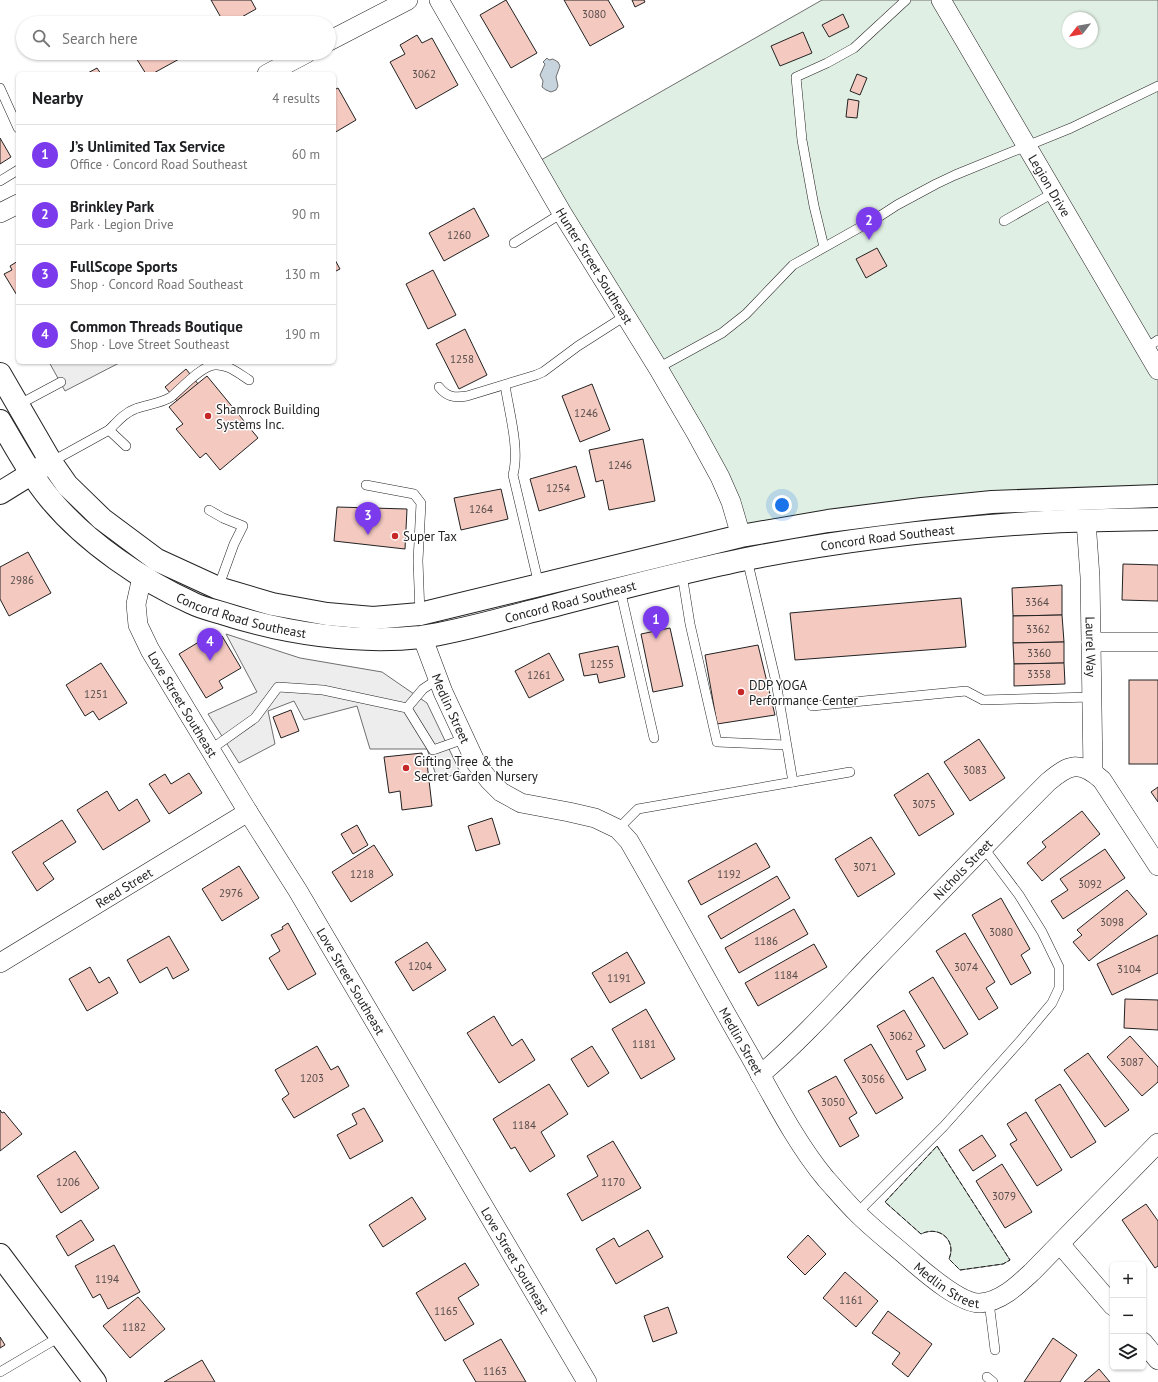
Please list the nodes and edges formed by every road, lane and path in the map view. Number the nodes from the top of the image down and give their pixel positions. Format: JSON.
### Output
{"nodes":[{"id":1,"x":408,"y":0,"type":"edge"},
{"id":2,"x":438,"y":0,"type":"edge"},
{"id":3,"x":906,"y":0,"type":"edge"},
{"id":4,"x":941,"y":0,"type":"edge"},
{"id":5,"x":336,"y":37,"type":"edge"},
{"id":6,"x":294,"y":60,"type":"edge"},
{"id":7,"x":271,"y":72,"type":"edge"},
{"id":8,"x":1158,"y":86,"type":"edge"},
{"id":9,"x":0,"y":88,"type":"edge"},
{"id":10,"x":16,"y":124,"type":"edge"},
{"id":11,"x":1025,"y":146,"type":"junction"},
{"id":12,"x":16,"y":171,"type":"edge"},
{"id":13,"x":0,"y":181,"type":"edge"},
{"id":14,"x":1053,"y":193,"type":"junction"},
{"id":15,"x":16,"y":205,"type":"edge"},
{"id":16,"x":0,"y":213,"type":"edge"},
{"id":17,"x":562,"y":213,"type":"junction"},
{"id":18,"x":1004,"y":221,"type":"dead end"},
{"id":19,"x":514,"y":243,"type":"dead end"},
{"id":20,"x":824,"y":247,"type":"junction"},
{"id":21,"x":625,"y":316,"type":"junction"},
{"id":22,"x":1152,"y":344,"type":"edge"},
{"id":23,"x":658,"y":368,"type":"junction"},
{"id":24,"x":1158,"y":370,"type":"edge"},
{"id":25,"x":0,"y":374,"type":"edge"},
{"id":26,"x":248,"y":380,"type":"dead end"},
{"id":27,"x":61,"y":382,"type":"dead end"},
{"id":28,"x":505,"y":385,"type":"junction"},
{"id":29,"x":439,"y":387,"type":"dead end"},
{"id":30,"x":18,"y":405,"type":"junction"},
{"id":31,"x":0,"y":421,"type":"edge"},
{"id":32,"x":109,"y":430,"type":"junction"},
{"id":33,"x":126,"y":446,"type":"dead end"},
{"id":34,"x":51,"y":462,"type":"junction"},
{"id":35,"x":31,"y":474,"type":"junction"},
{"id":36,"x":366,"y":485,"type":"dead end"},
{"id":37,"x":0,"y":493,"type":"edge"},
{"id":38,"x":1158,"y":496,"type":"edge"},
{"id":39,"x":209,"y":510,"type":"dead end"},
{"id":40,"x":1158,"y":519,"type":"edge"},
{"id":41,"x":1086,"y":521,"type":"junction"},
{"id":42,"x":741,"y":536,"type":"junction"},
{"id":43,"x":747,"y":559,"type":"junction"},
{"id":44,"x":682,"y":574,"type":"junction"},
{"id":45,"x":142,"y":577,"type":"junction"},
{"id":46,"x":539,"y":585,"type":"junction"},
{"id":47,"x":218,"y":588,"type":"junction"},
{"id":48,"x":620,"y":589,"type":"junction"},
{"id":49,"x":420,"y":614,"type":"junction"},
{"id":50,"x":422,"y":636,"type":"junction"},
{"id":51,"x":1091,"y":642,"type":"junction"},
{"id":52,"x":1158,"y":642,"type":"edge"},
{"id":53,"x":438,"y":680,"type":"junction"},
{"id":54,"x":1092,"y":697,"type":"junction"},
{"id":55,"x":812,"y":706,"type":"dead end"},
{"id":56,"x":407,"y":708,"type":"junction"},
{"id":57,"x":654,"y":738,"type":"dead end"},
{"id":58,"x":464,"y":739,"type":"junction"},
{"id":59,"x":786,"y":745,"type":"junction"},
{"id":60,"x":210,"y":750,"type":"junction"},
{"id":61,"x":850,"y":772,"type":"dead end"},
{"id":62,"x":1093,"y":772,"type":"junction"},
{"id":63,"x":793,"y":782,"type":"junction"},
{"id":64,"x":248,"y":812,"type":"junction"},
{"id":65,"x":618,"y":829,"type":"junction"},
{"id":66,"x":983,"y":847,"type":"junction"},
{"id":67,"x":1158,"y":866,"type":"edge"},
{"id":68,"x":0,"y":962,"type":"edge"},
{"id":69,"x":760,"y":1075,"type":"junction"},
{"id":70,"x":1158,"y":1143,"type":"edge"},
{"id":71,"x":857,"y":1213,"type":"junction"},
{"id":72,"x":1060,"y":1244,"type":"junction"},
{"id":73,"x":0,"y":1254,"type":"edge"},
{"id":74,"x":988,"y":1302,"type":"junction"},
{"id":75,"x":1110,"y":1302,"type":"edge"},
{"id":76,"x":61,"y":1336,"type":"junction"},
{"id":77,"x":1146,"y":1346,"type":"edge"},
{"id":78,"x":995,"y":1350,"type":"dead end"},
{"id":79,"x":1158,"y":1360,"type":"edge"},
{"id":80,"x":0,"y":1372,"type":"edge"},
{"id":81,"x":95,"y":1382,"type":"edge"},
{"id":82,"x":587,"y":1382,"type":"edge"}],
"edges":[{"from":1,"to":5,"type":"street"},
{"from":2,"to":17,"type":"street","name":"Hunter Street Southeast"},
{"from":3,"to":20,"type":"lane"},
{"from":4,"to":11,"type":"street","name":"Legion Drive"},
{"from":6,"to":7,"type":"street"},
{"from":8,"to":11,"type":"lane"},
{"from":9,"to":10,"type":"lane"},
{"from":11,"to":14,"type":"street","name":"Legion Drive"},
{"from":11,"to":20,"type":"lane"},
{"from":12,"to":13,"type":"lane"},
{"from":14,"to":18,"type":"lane"},
{"from":14,"to":22,"type":"street","name":"Legion Drive"},
{"from":15,"to":16,"type":"street"},
{"from":17,"to":19,"type":"lane"},
{"from":17,"to":21,"type":"street","name":"Hunter Street Southeast"},
{"from":20,"to":23,"type":"lane"},
{"from":21,"to":23,"type":"street","name":"Hunter Street Southeast"},
{"from":21,"to":28,"type":"lane"},
{"from":22,"to":24,"type":"street","name":"Legion Drive"},
{"from":23,"to":42,"type":"street","name":"Hunter Street Southeast"},
{"from":25,"to":30,"type":"main road","name":"Concord Road Southeast"},
{"from":26,"to":32,"type":"lane"},
{"from":27,"to":30,"type":"lane"},
{"from":28,"to":29,"type":"lane"},
{"from":28,"to":46,"type":"lane"},
{"from":30,"to":34,"type":"main road","name":"Concord Road Southeast"},
{"from":31,"to":35,"type":"main road","name":"Concord Road Southeast"},
{"from":32,"to":33,"type":"lane"},
{"from":32,"to":34,"type":"lane"},
{"from":34,"to":35,"type":"main road"},
{"from":34,"to":47,"type":"main road","name":"Concord Road Southeast"},
{"from":35,"to":37,"type":"main road"},
{"from":35,"to":45,"type":"main road","name":"Concord Road Southeast"},
{"from":36,"to":49,"type":"lane"},
{"from":38,"to":42,"type":"main road","name":"Concord Road Southeast"},
{"from":39,"to":47,"type":"lane"},
{"from":40,"to":41,"type":"main road","name":"Concord Road Southeast"},
{"from":41,"to":43,"type":"main road","name":"Concord Road Southeast"},
{"from":41,"to":51,"type":"street","name":"Laurel Way"},
{"from":42,"to":46,"type":"main road","name":"Concord Road Southeast"},
{"from":43,"to":44,"type":"main road","name":"Concord Road Southeast"},
{"from":43,"to":59,"type":"lane"},
{"from":44,"to":48,"type":"main road","name":"Concord Road Southeast"},
{"from":44,"to":59,"type":"lane"},
{"from":45,"to":50,"type":"main road","name":"Concord Road Southeast"},
{"from":45,"to":60,"type":"street","name":"Love Street Southeast"},
{"from":46,"to":49,"type":"main road","name":"Concord Road Southeast"},
{"from":47,"to":49,"type":"main road","name":"Concord Road Southeast"},
{"from":48,"to":50,"type":"main road","name":"Concord Road Southeast"},
{"from":48,"to":57,"type":"lane"},
{"from":50,"to":53,"type":"street","name":"Medlin Street"},
{"from":51,"to":52,"type":"street"},
{"from":51,"to":54,"type":"street","name":"Laurel Way"},
{"from":53,"to":56,"type":"lane"},
{"from":53,"to":58,"type":"street","name":"Medlin Street"},
{"from":54,"to":55,"type":"lane"},
{"from":54,"to":62,"type":"street","name":"Laurel Way"},
{"from":56,"to":58,"type":"lane"},
{"from":56,"to":60,"type":"lane"},
{"from":58,"to":65,"type":"street","name":"Medlin Street"},
{"from":59,"to":63,"type":"lane"},
{"from":60,"to":64,"type":"street","name":"Love Street Southeast"},
{"from":61,"to":63,"type":"lane"},
{"from":62,"to":66,"type":"street","name":"Nichols Street"},
{"from":62,"to":67,"type":"street","name":"Nichols Street"},
{"from":63,"to":65,"type":"lane"},
{"from":64,"to":68,"type":"street","name":"Reed Street"},
{"from":64,"to":82,"type":"street","name":"Love Street Southeast"},
{"from":65,"to":69,"type":"street","name":"Medlin Street"},
{"from":66,"to":69,"type":"street","name":"Nichols Street"},
{"from":66,"to":71,"type":"lane"},
{"from":69,"to":71,"type":"street","name":"Medlin Street"},
{"from":70,"to":72,"type":"street","name":"Medlin Street"},
{"from":71,"to":74,"type":"street","name":"Medlin Street"},
{"from":72,"to":74,"type":"street","name":"Medlin Street"},
{"from":72,"to":75,"type":"street"},
{"from":73,"to":76,"type":"main road"},
{"from":74,"to":78,"type":"lane"},
{"from":76,"to":80,"type":"lane"},
{"from":76,"to":81,"type":"main road"},
{"from":77,"to":79,"type":"street"}]}
